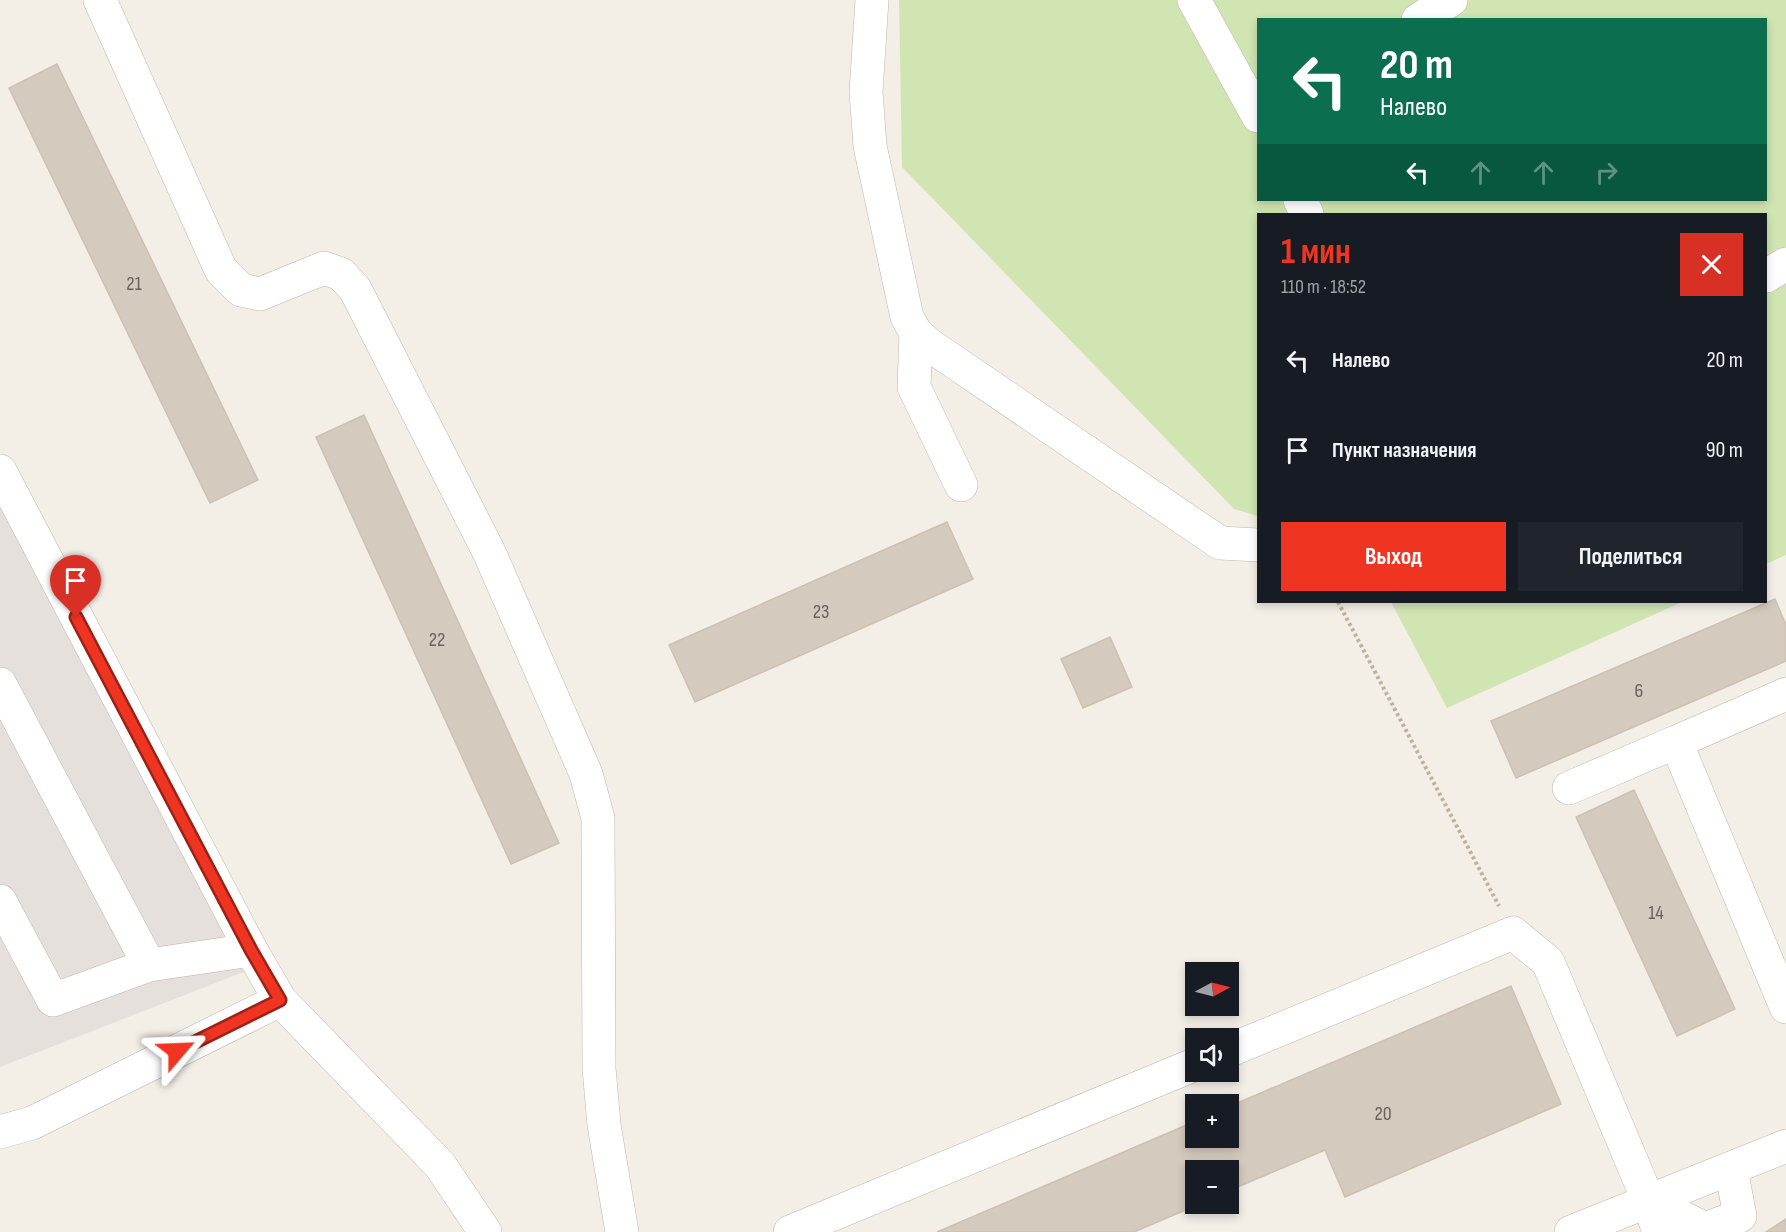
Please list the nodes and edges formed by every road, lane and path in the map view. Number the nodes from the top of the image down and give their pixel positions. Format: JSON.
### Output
{"nodes":[{"id":1,"x":100,"y":0,"type":"edge"},
{"id":2,"x":872,"y":0,"type":"edge"},
{"id":3,"x":1194,"y":0,"type":"edge"},
{"id":4,"x":1451,"y":0,"type":"edge"},
{"id":5,"x":1421,"y":18,"type":"edge"},
{"id":6,"x":1257,"y":112,"type":"edge"},
{"id":7,"x":1786,"y":264,"type":"edge"},
{"id":8,"x":1767,"y":275,"type":"edge"},
{"id":9,"x":916,"y":333,"type":"junction"},
{"id":10,"x":0,"y":471,"type":"edge"},
{"id":11,"x":961,"y":484,"type":"dead end"},
{"id":12,"x":1257,"y":545,"type":"edge"},
{"id":13,"x":1339,"y":603,"type":"edge"},
{"id":14,"x":0,"y":684,"type":"edge"},
{"id":15,"x":1786,"y":694,"type":"edge"},
{"id":16,"x":1676,"y":742,"type":"junction"},
{"id":17,"x":1569,"y":788,"type":"dead end"},
{"id":18,"x":0,"y":901,"type":"edge"},
{"id":19,"x":1513,"y":933,"type":"junction"},
{"id":20,"x":251,"y":950,"type":"junction"},
{"id":21,"x":1776,"y":955,"type":"edge"},
{"id":22,"x":149,"y":965,"type":"junction"},
{"id":23,"x":280,"y":1000,"type":"junction"},
{"id":24,"x":1786,"y":1007,"type":"edge"},
{"id":25,"x":1239,"y":1046,"type":"edge"},
{"id":26,"x":1185,"y":1069,"type":"edge"},
{"id":27,"x":0,"y":1132,"type":"edge"},
{"id":28,"x":1786,"y":1146,"type":"edge"},
{"id":29,"x":1731,"y":1169,"type":"junction"},
{"id":30,"x":1648,"y":1200,"type":"junction"},
{"id":31,"x":485,"y":1232,"type":"edge"},
{"id":32,"x":622,"y":1232,"type":"edge"},
{"id":33,"x":790,"y":1232,"type":"edge"},
{"id":34,"x":1571,"y":1232,"type":"edge"},
{"id":35,"x":1659,"y":1232,"type":"edge"}],
"edges":[{"from":1,"to":32,"type":"street"},
{"from":2,"to":9,"type":"street"},
{"from":3,"to":6,"type":"street"},
{"from":4,"to":5,"type":"street"},
{"from":7,"to":8,"type":"street"},
{"from":9,"to":11,"type":"street"},
{"from":9,"to":12,"type":"street"},
{"from":10,"to":20,"type":"street"},
{"from":13,"to":19,"type":"path"},
{"from":14,"to":22,"type":"street"},
{"from":15,"to":16,"type":"street"},
{"from":16,"to":17,"type":"street"},
{"from":16,"to":21,"type":"street"},
{"from":18,"to":22,"type":"street"},
{"from":19,"to":25,"type":"street"},
{"from":19,"to":30,"type":"street"},
{"from":20,"to":22,"type":"street"},
{"from":20,"to":23,"type":"street"},
{"from":21,"to":24,"type":"street"},
{"from":23,"to":27,"type":"street"},
{"from":23,"to":31,"type":"street"},
{"from":26,"to":33,"type":"street"},
{"from":28,"to":29,"type":"street"},
{"from":29,"to":30,"type":"street"},
{"from":29,"to":30,"type":"street"},
{"from":30,"to":34,"type":"street"},
{"from":30,"to":35,"type":"street"}]}
